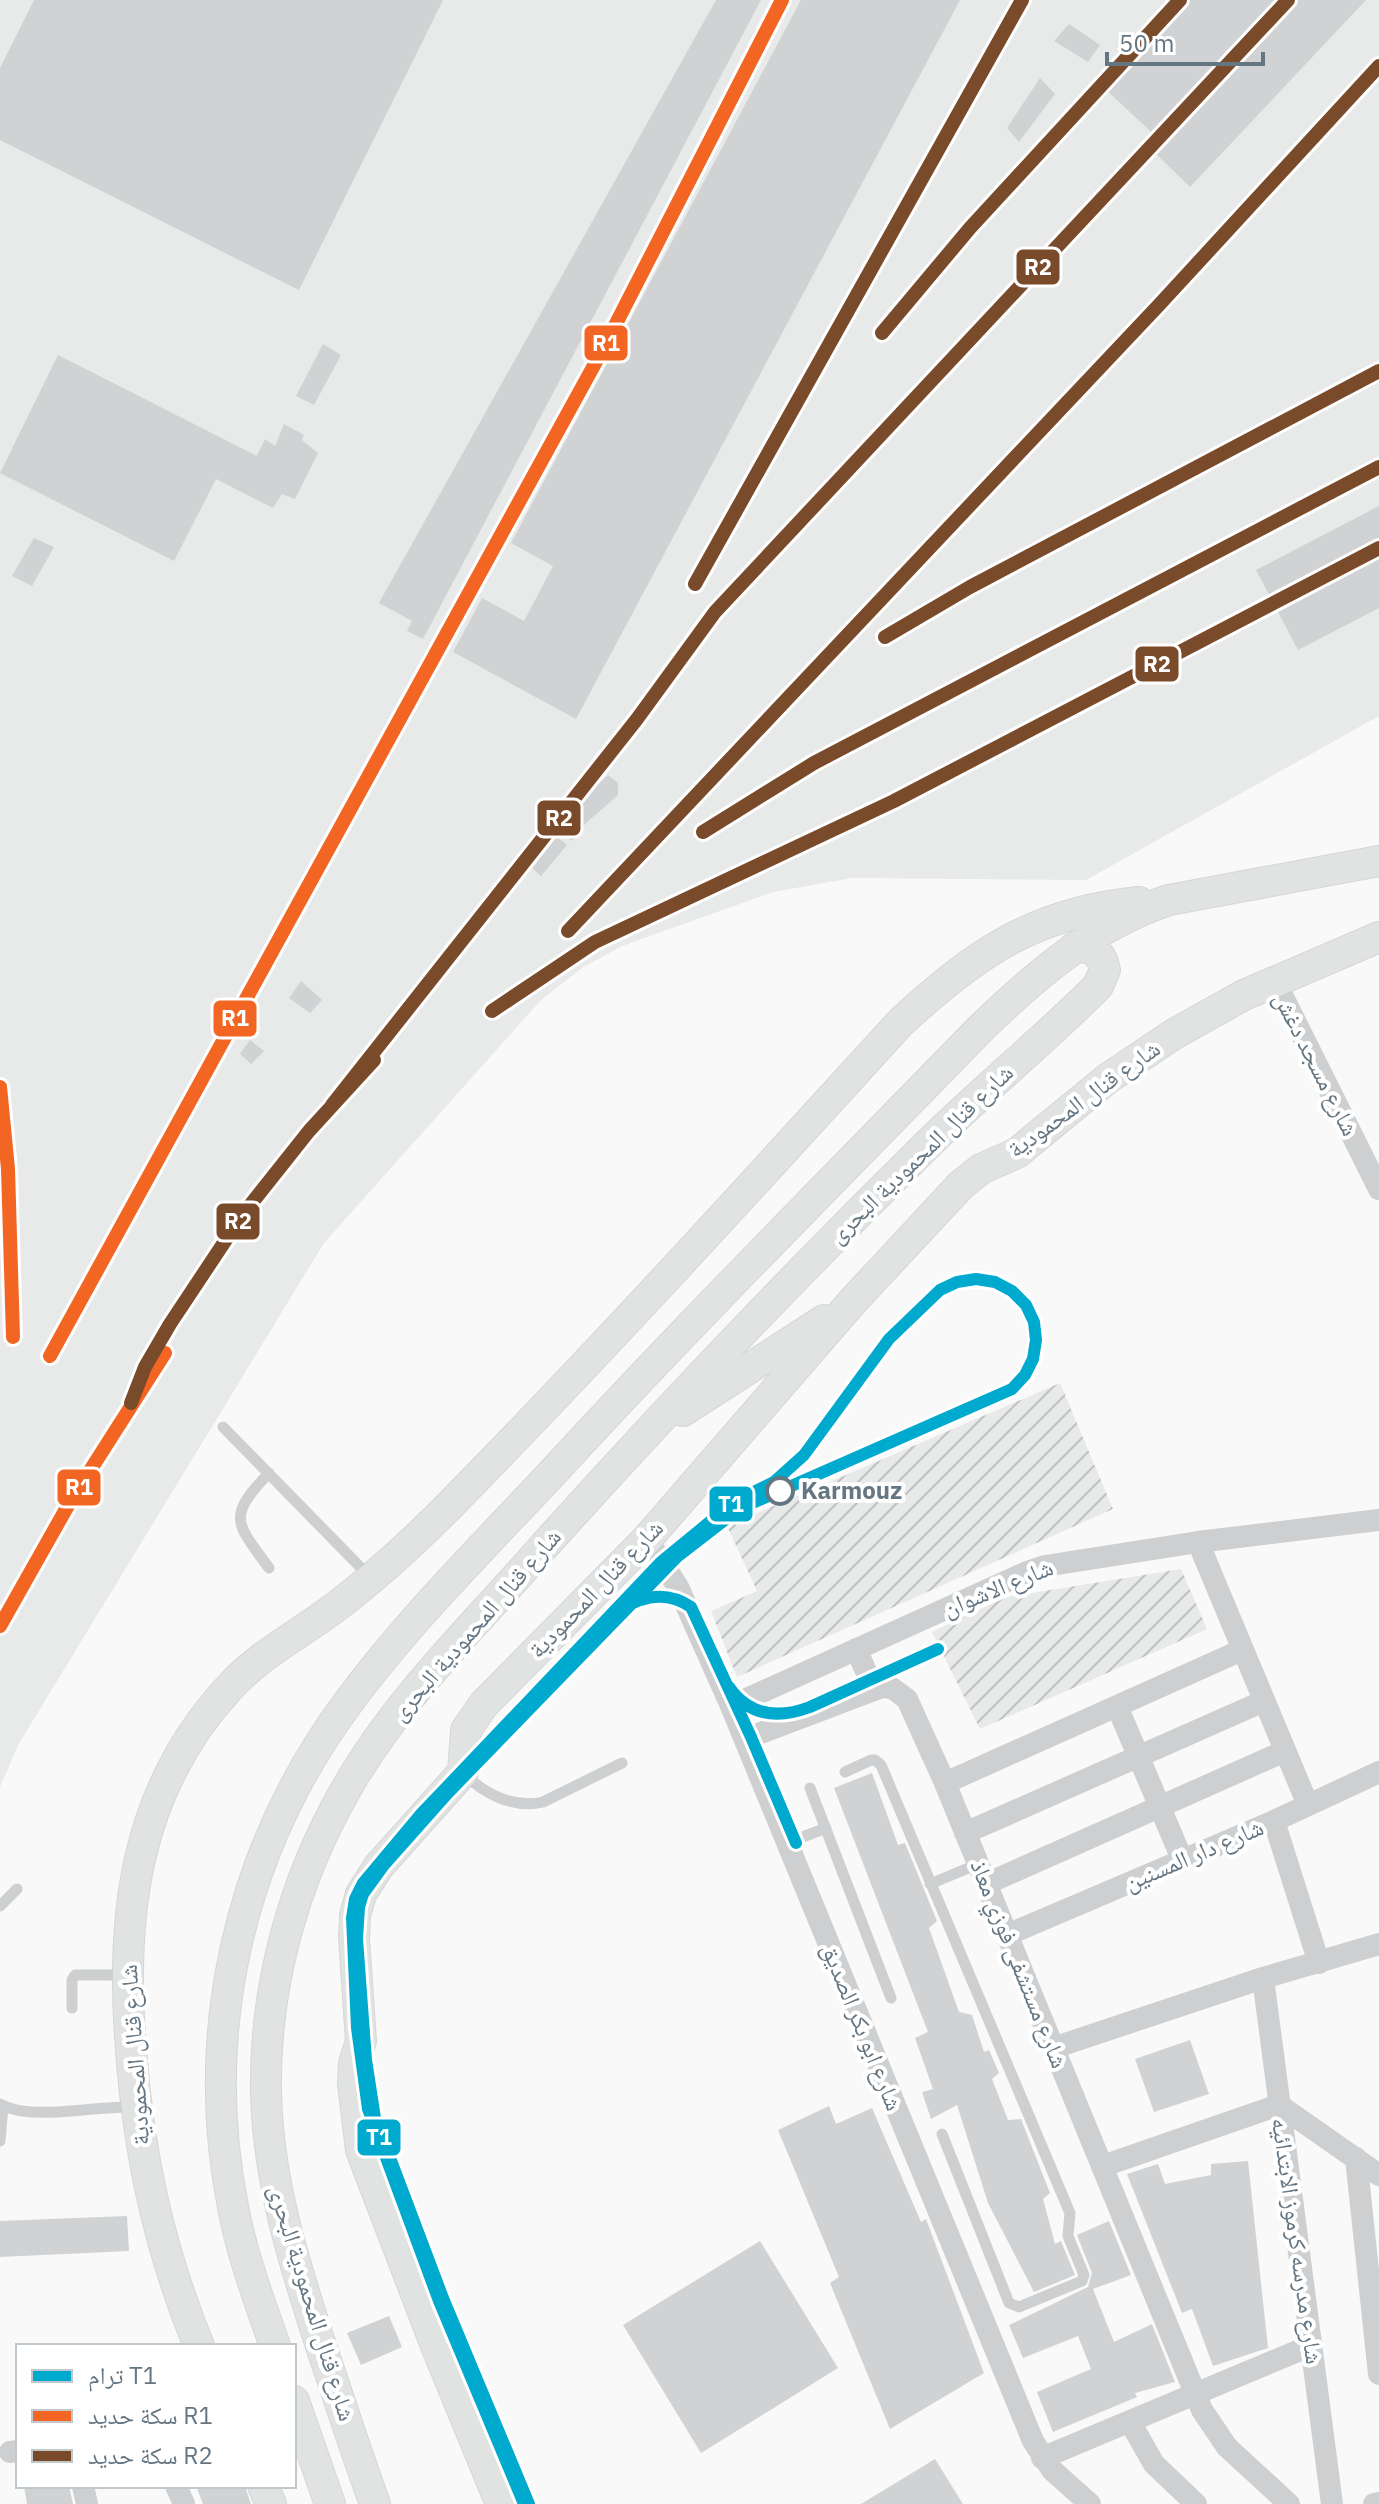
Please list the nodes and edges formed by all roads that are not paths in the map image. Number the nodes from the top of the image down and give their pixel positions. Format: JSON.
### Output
{"nodes":[{"id":1,"x":1379,"y":861,"type":"edge"},
{"id":2,"x":1169,"y":900,"type":"junction"},
{"id":3,"x":1379,"y":937,"type":"edge"},
{"id":4,"x":1074,"y":948,"type":"junction"},
{"id":5,"x":1275,"y":981,"type":"junction"},
{"id":6,"x":1379,"y":1189,"type":"edge"},
{"id":7,"x":853,"y":1301,"type":"junction"},
{"id":8,"x":223,"y":1427,"type":"dead end"},
{"id":9,"x":641,"y":1438,"type":"junction"},
{"id":10,"x":269,"y":1473,"type":"junction"},
{"id":11,"x":1379,"y":1520,"type":"edge"},
{"id":12,"x":647,"y":1539,"type":"junction"},
{"id":13,"x":1198,"y":1542,"type":"junction"},
{"id":14,"x":269,"y":1568,"type":"dead end"},
{"id":15,"x":372,"y":1579,"type":"junction"},
{"id":16,"x":856,"y":1649,"type":"junction"},
{"id":17,"x":1242,"y":1650,"type":"junction"},
{"id":18,"x":874,"y":1689,"type":"junction"},
{"id":19,"x":1264,"y":1701,"type":"junction"},
{"id":20,"x":731,"y":1706,"type":"junction"},
{"id":21,"x":1117,"y":1706,"type":"junction"},
{"id":22,"x":745,"y":1739,"type":"junction"},
{"id":23,"x":1285,"y":1751,"type":"junction"},
{"id":24,"x":1138,"y":1756,"type":"junction"},
{"id":25,"x":622,"y":1763,"type":"dead end"},
{"id":26,"x":463,"y":1772,"type":"junction"},
{"id":27,"x":845,"y":1772,"type":"dead end"},
{"id":28,"x":1379,"y":1772,"type":"edge"},
{"id":29,"x":945,"y":1783,"type":"junction"},
{"id":30,"x":810,"y":1788,"type":"dead end"},
{"id":31,"x":1308,"y":1805,"type":"junction"},
{"id":32,"x":1160,"y":1807,"type":"junction"},
{"id":33,"x":1274,"y":1821,"type":"junction"},
{"id":34,"x":826,"y":1828,"type":"junction"},
{"id":35,"x":965,"y":1833,"type":"junction"},
{"id":36,"x":787,"y":1843,"type":"junction"},
{"id":37,"x":1182,"y":1859,"type":"junction"},
{"id":38,"x":982,"y":1874,"type":"junction"},
{"id":39,"x":930,"y":1884,"type":"junction"},
{"id":40,"x":17,"y":1889,"type":"dead end"},
{"id":41,"x":0,"y":1906,"type":"edge"},
{"id":42,"x":1007,"y":1935,"type":"junction"},
{"id":43,"x":1379,"y":1944,"type":"edge"},
{"id":44,"x":1319,"y":1963,"type":"junction"},
{"id":45,"x":126,"y":1975,"type":"junction"},
{"id":46,"x":1263,"y":1978,"type":"junction"},
{"id":47,"x":891,"y":1998,"type":"dead end"},
{"id":48,"x":72,"y":2008,"type":"dead end"},
{"id":49,"x":1053,"y":2048,"type":"junction"},
{"id":50,"x":1,"y":2105,"type":"edge"},
{"id":51,"x":1279,"y":2105,"type":"junction"},
{"id":52,"x":135,"y":2107,"type":"junction"},
{"id":53,"x":942,"y":2134,"type":"dead end"},
{"id":54,"x":0,"y":2141,"type":"edge"},
{"id":55,"x":1356,"y":2158,"type":"junction"},
{"id":56,"x":1103,"y":2166,"type":"junction"},
{"id":57,"x":1379,"y":2175,"type":"edge"},
{"id":58,"x":198,"y":2344,"type":"edge"},
{"id":59,"x":274,"y":2344,"type":"edge"},
{"id":60,"x":1312,"y":2345,"type":"junction"},
{"id":61,"x":1379,"y":2374,"type":"edge"},
{"id":62,"x":1195,"y":2394,"type":"junction"},
{"id":63,"x":296,"y":2407,"type":"edge"},
{"id":64,"x":1130,"y":2422,"type":"junction"},
{"id":65,"x":1042,"y":2458,"type":"junction"},
{"id":66,"x":330,"y":2504,"type":"edge"},
{"id":67,"x":375,"y":2504,"type":"edge"},
{"id":68,"x":501,"y":2504,"type":"edge"},
{"id":69,"x":1090,"y":2504,"type":"edge"},
{"id":70,"x":1196,"y":2504,"type":"edge"},
{"id":71,"x":1289,"y":2504,"type":"edge"},
{"id":72,"x":1332,"y":2504,"type":"edge"}],
"edges":[{"from":1,"to":2,"type":"main road","name":"شارع قنال المحمودية البحرى"},
{"from":2,"to":4,"type":"main road","name":"شارع قنال المحمودية البحرى"},
{"from":2,"to":15,"type":"main road","name":"شارع قنال المحمودية"},
{"from":3,"to":5,"type":"main road","name":"شارع قنال المحمودية"},
{"from":4,"to":9,"type":"main road","name":"شارع قنال المحمودية البحرى"},
{"from":4,"to":59,"type":"main road","name":"شارع قنال المحمودية البحرى"},
{"from":5,"to":6,"type":"street","name":"شارع مسجد دغش"},
{"from":5,"to":7,"type":"main road","name":"شارع قنال المحمودية"},
{"from":7,"to":9,"type":"main road"},
{"from":7,"to":12,"type":"main road","name":"شارع قنال المحمودية"},
{"from":8,"to":10,"type":"lane"},
{"from":9,"to":67,"type":"main road","name":"شارع قنال المحمودية البحرى"},
{"from":10,"to":14,"type":"lane"},
{"from":10,"to":15,"type":"lane"},
{"from":11,"to":13,"type":"street","name":"شارع الاشوان"},
{"from":12,"to":20,"type":"street","name":"شارع ابو بكر الصديق"},
{"from":12,"to":26,"type":"main road","name":"شارع قنال المحمودية"},
{"from":13,"to":16,"type":"street","name":"شارع الاشوان"},
{"from":13,"to":17,"type":"street"},
{"from":15,"to":45,"type":"main road","name":"شارع قنال المحمودية"},
{"from":16,"to":18,"type":"street"},
{"from":16,"to":20,"type":"street","name":"شارع الاشوان"},
{"from":17,"to":19,"type":"street"},
{"from":17,"to":21,"type":"street"},
{"from":18,"to":22,"type":"street"},
{"from":18,"to":29,"type":"street","name":"شارع مستشفى فوزي معاذ"},
{"from":19,"to":23,"type":"street"},
{"from":19,"to":24,"type":"street"},
{"from":20,"to":22,"type":"street","name":"شارع ابو بكر الصديق"},
{"from":21,"to":24,"type":"street"},
{"from":21,"to":29,"type":"street"},
{"from":22,"to":36,"type":"street","name":"شارع ابو بكر الصديق"},
{"from":23,"to":31,"type":"street"},
{"from":23,"to":32,"type":"street"},
{"from":24,"to":32,"type":"street"},
{"from":24,"to":35,"type":"street"},
{"from":25,"to":26,"type":"lane"},
{"from":26,"to":68,"type":"main road"},
{"from":27,"to":39,"type":"lane"},
{"from":28,"to":31,"type":"street","name":"شارع دار المسنين"},
{"from":29,"to":35,"type":"street","name":"شارع مستشفى فوزي معاذ"},
{"from":30,"to":34,"type":"lane"},
{"from":31,"to":33,"type":"street","name":"شارع دار المسنين"},
{"from":32,"to":37,"type":"street"},
{"from":32,"to":38,"type":"street"},
{"from":33,"to":37,"type":"street","name":"شارع دار المسنين"},
{"from":33,"to":44,"type":"street"},
{"from":34,"to":36,"type":"lane"},
{"from":34,"to":47,"type":"lane"},
{"from":35,"to":38,"type":"street","name":"شارع مستشفى فوزي معاذ"},
{"from":36,"to":65,"type":"street","name":"شارع ابو بكر الصديق"},
{"from":37,"to":42,"type":"street","name":"شارع دار المسنين"},
{"from":38,"to":39,"type":"lane"},
{"from":38,"to":42,"type":"street","name":"شارع مستشفى فوزي معاذ"},
{"from":39,"to":53,"type":"lane"},
{"from":40,"to":41,"type":"lane"},
{"from":42,"to":49,"type":"street","name":"شارع مستشفى فوزي معاذ"},
{"from":43,"to":44,"type":"street"},
{"from":44,"to":46,"type":"street"},
{"from":45,"to":48,"type":"lane"},
{"from":45,"to":52,"type":"main road","name":"شارع قنال المحمودية"},
{"from":46,"to":49,"type":"street"},
{"from":46,"to":51,"type":"street","name":"شارع مدرسه كرموز الابتدائيه"},
{"from":49,"to":56,"type":"street","name":"شارع مستشفى فوزي معاذ"},
{"from":50,"to":52,"type":"lane"},
{"from":50,"to":54,"type":"lane"},
{"from":51,"to":55,"type":"street"},
{"from":51,"to":56,"type":"street"},
{"from":51,"to":60,"type":"street","name":"شارع مدرسه كرموز الابتدائيه"},
{"from":52,"to":58,"type":"main road","name":"شارع قنال المحمودية"},
{"from":55,"to":57,"type":"street"},
{"from":55,"to":61,"type":"street"},
{"from":56,"to":62,"type":"street","name":"شارع مستشفى فوزي معاذ"},
{"from":60,"to":62,"type":"street"},
{"from":60,"to":72,"type":"street","name":"شارع مدرسه كرموز الابتدائيه"},
{"from":62,"to":64,"type":"street"},
{"from":62,"to":71,"type":"street","name":"شارع مستشفى فوزي معاذ"},
{"from":63,"to":66,"type":"main road","name":"شارع قنال المحمودية البحرى"},
{"from":64,"to":65,"type":"street"},
{"from":64,"to":70,"type":"street"},
{"from":65,"to":69,"type":"street","name":"شارع ابو بكر الصديق"}]}
